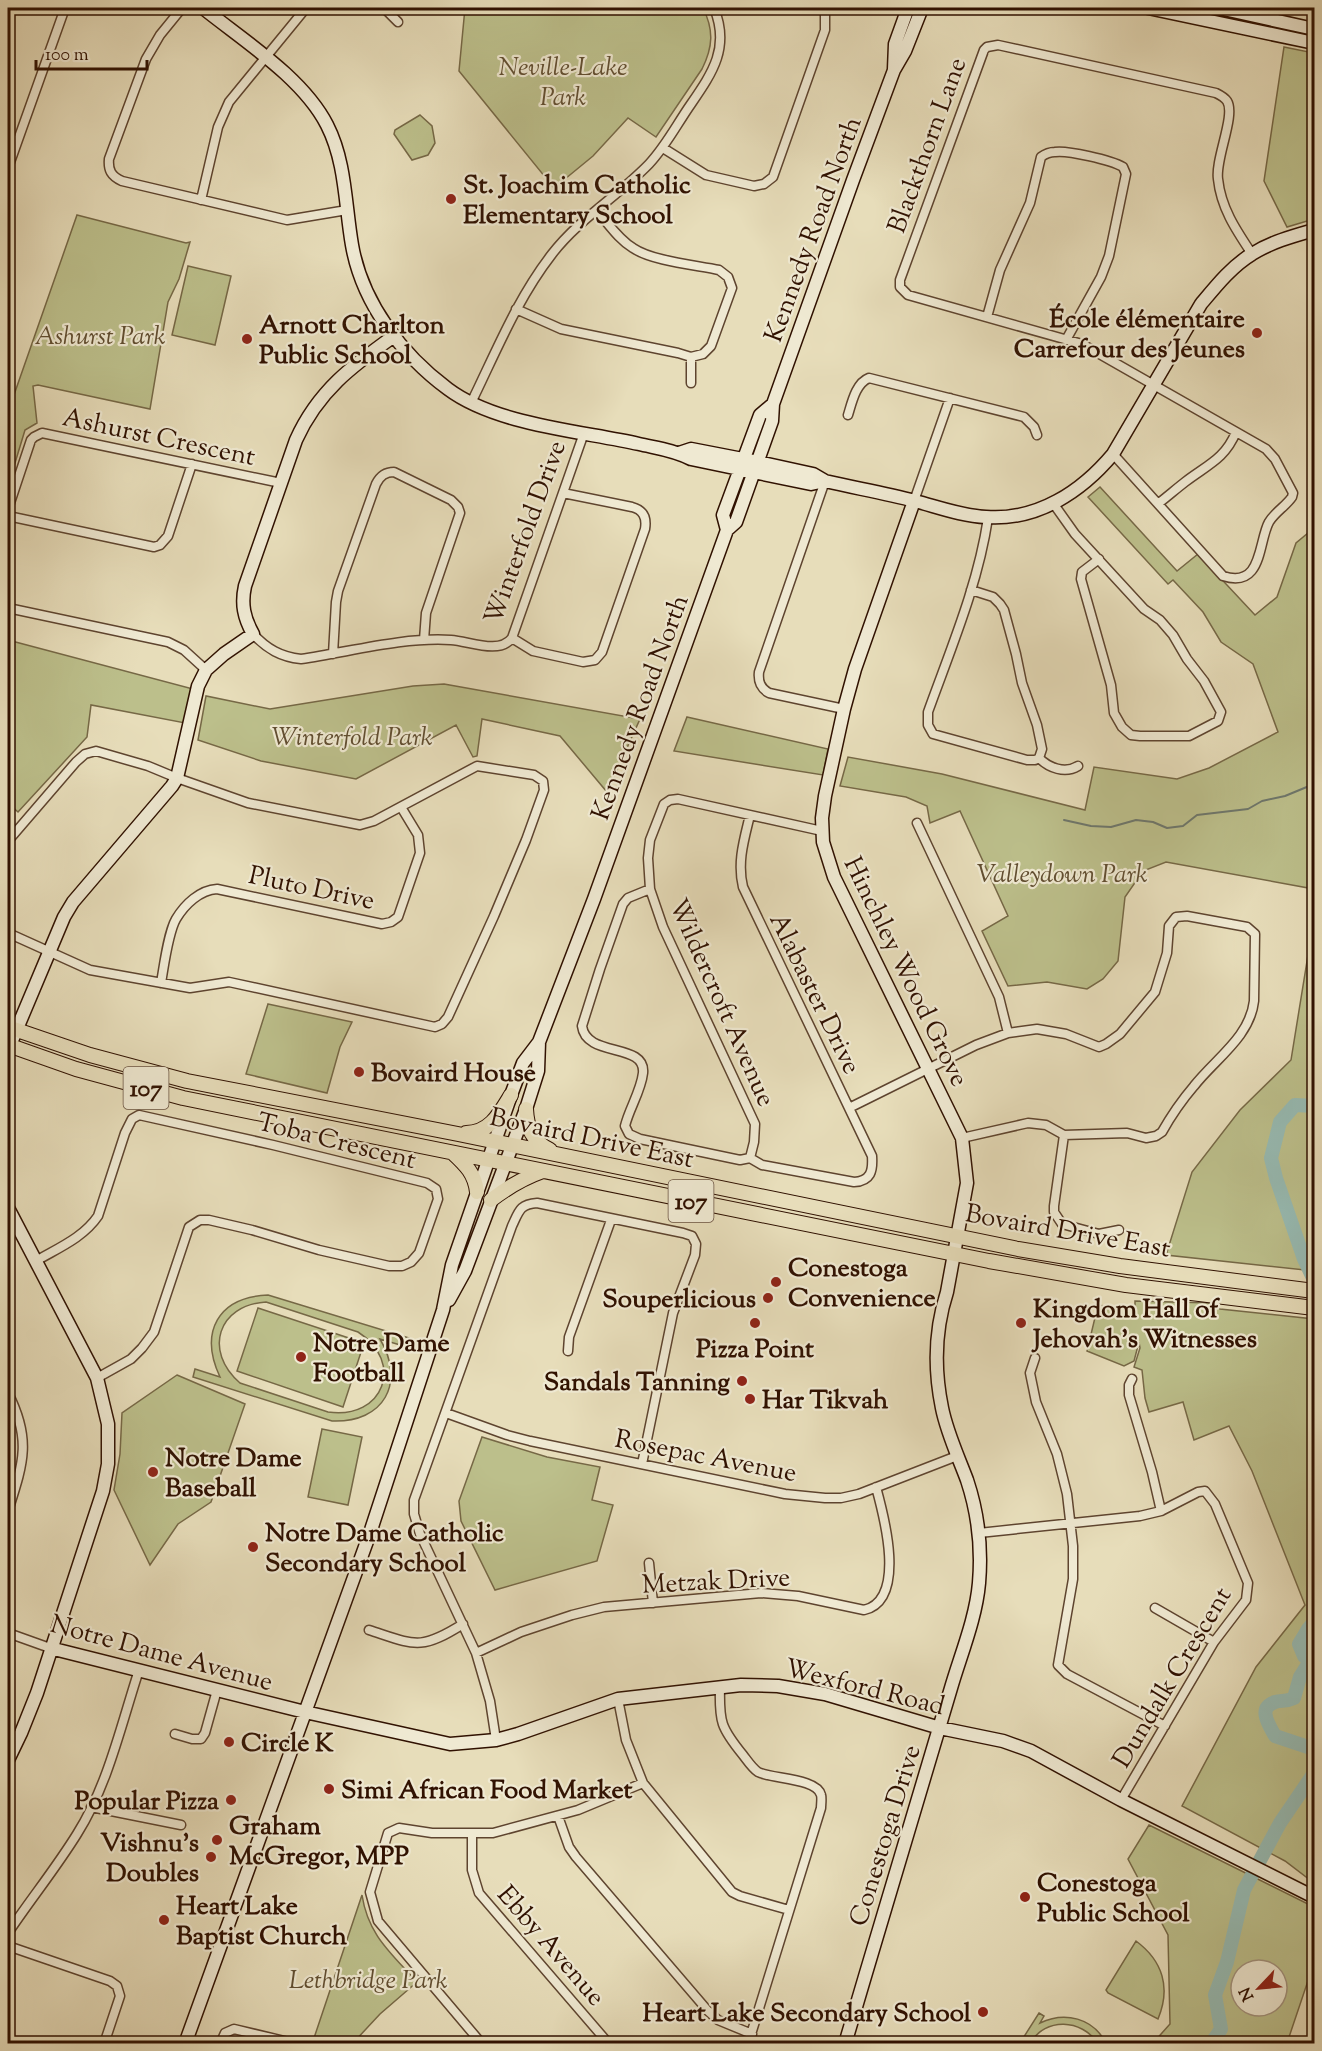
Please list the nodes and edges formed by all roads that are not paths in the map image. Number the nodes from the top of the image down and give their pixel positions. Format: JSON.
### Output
{"nodes":[{"id":1,"x":65,"y":8,"type":"edge"},
{"id":2,"x":182,"y":8,"type":"edge"},
{"id":3,"x":203,"y":8,"type":"edge"},
{"id":4,"x":306,"y":8,"type":"edge"},
{"id":5,"x":384,"y":8,"type":"edge"},
{"id":6,"x":714,"y":8,"type":"edge"},
{"id":7,"x":819,"y":8,"type":"edge"},
{"id":8,"x":908,"y":8,"type":"edge"},
{"id":9,"x":922,"y":8,"type":"edge"},
{"id":10,"x":1148,"y":8,"type":"edge"},
{"id":11,"x":1219,"y":8,"type":"edge"},
{"id":12,"x":398,"y":22,"type":"dead end"},
{"id":13,"x":1314,"y":29,"type":"edge"},
{"id":14,"x":1314,"y":43,"type":"edge"},
{"id":15,"x":265,"y":58,"type":"junction"},
{"id":16,"x":894,"y":70,"type":"junction"},
{"id":17,"x":663,"y":148,"type":"junction"},
{"id":18,"x":8,"y":168,"type":"edge"},
{"id":19,"x":201,"y":200,"type":"junction"},
{"id":20,"x":347,"y":210,"type":"junction"},
{"id":21,"x":597,"y":210,"type":"junction"},
{"id":22,"x":1314,"y":230,"type":"edge"},
{"id":23,"x":1252,"y":254,"type":"junction"},
{"id":24,"x":516,"y":309,"type":"junction"},
{"id":25,"x":987,"y":317,"type":"junction"},
{"id":26,"x":394,"y":336,"type":"junction"},
{"id":27,"x":1066,"y":340,"type":"junction"},
{"id":28,"x":691,"y":357,"type":"junction"},
{"id":29,"x":691,"y":383,"type":"dead end"},
{"id":30,"x":1154,"y":385,"type":"junction"},
{"id":31,"x":950,"y":398,"type":"junction"},
{"id":32,"x":471,"y":403,"type":"junction"},
{"id":33,"x":773,"y":404,"type":"junction"},
{"id":34,"x":848,"y":415,"type":"dead end"},
{"id":35,"x":1236,"y":432,"type":"junction"},
{"id":36,"x":584,"y":433,"type":"junction"},
{"id":37,"x":1037,"y":435,"type":"dead end"},
{"id":38,"x":1113,"y":454,"type":"junction"},
{"id":39,"x":192,"y":464,"type":"junction"},
{"id":40,"x":742,"y":465,"type":"junction"},
{"id":41,"x":756,"y":467,"type":"junction"},
{"id":42,"x":825,"y":481,"type":"junction"},
{"id":43,"x":281,"y":483,"type":"junction"},
{"id":44,"x":563,"y":493,"type":"junction"},
{"id":45,"x":915,"y":501,"type":"junction"},
{"id":46,"x":1053,"y":503,"type":"junction"},
{"id":47,"x":1159,"y":503,"type":"junction"},
{"id":48,"x":8,"y":509,"type":"edge"},
{"id":49,"x":8,"y":516,"type":"edge"},
{"id":50,"x":988,"y":518,"type":"junction"},
{"id":51,"x":727,"y":531,"type":"junction"},
{"id":52,"x":1099,"y":559,"type":"junction"},
{"id":53,"x":971,"y":590,"type":"junction"},
{"id":54,"x":8,"y":608,"type":"edge"},
{"id":55,"x":253,"y":634,"type":"junction"},
{"id":56,"x":512,"y":638,"type":"junction"},
{"id":57,"x":424,"y":640,"type":"junction"},
{"id":58,"x":333,"y":654,"type":"junction"},
{"id":59,"x":206,"y":670,"type":"junction"},
{"id":60,"x":844,"y":709,"type":"junction"},
{"id":61,"x":1039,"y":758,"type":"junction"},
{"id":62,"x":1078,"y":766,"type":"dead end"},
{"id":63,"x":177,"y":778,"type":"junction"},
{"id":64,"x":401,"y":807,"type":"junction"},
{"id":65,"x":750,"y":815,"type":"junction"},
{"id":66,"x":917,"y":823,"type":"dead end"},
{"id":67,"x":822,"y":831,"type":"junction"},
{"id":68,"x":8,"y":841,"type":"edge"},
{"id":69,"x":650,"y":889,"type":"junction"},
{"id":70,"x":8,"y":933,"type":"edge"},
{"id":71,"x":49,"y":951,"type":"junction"},
{"id":72,"x":161,"y":983,"type":"junction"},
{"id":73,"x":11,"y":1029,"type":"edge"},
{"id":74,"x":1008,"y":1033,"type":"junction"},
{"id":75,"x":539,"y":1042,"type":"junction"},
{"id":76,"x":8,"y":1047,"type":"edge"},
{"id":77,"x":929,"y":1068,"type":"junction"},
{"id":78,"x":511,"y":1095,"type":"junction"},
{"id":79,"x":849,"y":1108,"type":"junction"},
{"id":80,"x":526,"y":1109,"type":"junction"},
{"id":81,"x":458,"y":1134,"type":"junction"},
{"id":82,"x":1064,"y":1135,"type":"junction"},
{"id":83,"x":962,"y":1138,"type":"junction"},
{"id":84,"x":495,"y":1141,"type":"junction"},
{"id":85,"x":512,"y":1144,"type":"junction"},
{"id":86,"x":452,"y":1151,"type":"junction"},
{"id":87,"x":560,"y":1154,"type":"junction"},
{"id":88,"x":750,"y":1158,"type":"junction"},
{"id":89,"x":489,"y":1159,"type":"junction"},
{"id":90,"x":506,"y":1163,"type":"junction"},
{"id":91,"x":545,"y":1171,"type":"junction"},
{"id":92,"x":477,"y":1192,"type":"junction"},
{"id":93,"x":491,"y":1200,"type":"junction"},
{"id":94,"x":8,"y":1208,"type":"edge"},
{"id":95,"x":611,"y":1220,"type":"junction"},
{"id":96,"x":1119,"y":1230,"type":"dead end"},
{"id":97,"x":957,"y":1236,"type":"junction"},
{"id":98,"x":954,"y":1254,"type":"junction"},
{"id":99,"x":36,"y":1261,"type":"junction"},
{"id":100,"x":1308,"y":1291,"type":"edge"},
{"id":101,"x":1309,"y":1307,"type":"edge"},
{"id":102,"x":443,"y":1310,"type":"junction"},
{"id":103,"x":568,"y":1351,"type":"dead end"},
{"id":104,"x":1035,"y":1358,"type":"dead end"},
{"id":105,"x":97,"y":1378,"type":"junction"},
{"id":106,"x":1132,"y":1379,"type":"dead end"},
{"id":107,"x":8,"y":1394,"type":"edge"},
{"id":108,"x":446,"y":1413,"type":"junction"},
{"id":109,"x":957,"y":1456,"type":"junction"},
{"id":110,"x":642,"y":1464,"type":"junction"},
{"id":111,"x":876,"y":1487,"type":"junction"},
{"id":112,"x":8,"y":1511,"type":"edge"},
{"id":113,"x":1161,"y":1511,"type":"junction"},
{"id":114,"x":1071,"y":1522,"type":"junction"},
{"id":115,"x":979,"y":1533,"type":"junction"},
{"id":116,"x":649,"y":1563,"type":"dead end"},
{"id":117,"x":653,"y":1603,"type":"junction"},
{"id":118,"x":1155,"y":1608,"type":"dead end"},
{"id":119,"x":463,"y":1624,"type":"junction"},
{"id":120,"x":369,"y":1630,"type":"dead end"},
{"id":121,"x":8,"y":1633,"type":"edge"},
{"id":122,"x":1214,"y":1642,"type":"junction"},
{"id":123,"x":51,"y":1648,"type":"junction"},
{"id":124,"x":477,"y":1653,"type":"junction"},
{"id":125,"x":139,"y":1670,"type":"junction"},
{"id":126,"x":720,"y":1687,"type":"junction"},
{"id":127,"x":217,"y":1690,"type":"junction"},
{"id":128,"x":618,"y":1699,"type":"junction"},
{"id":129,"x":306,"y":1712,"type":"junction"},
{"id":130,"x":1165,"y":1726,"type":"junction"},
{"id":131,"x":940,"y":1728,"type":"junction"},
{"id":132,"x":175,"y":1734,"type":"dead end"},
{"id":133,"x":496,"y":1740,"type":"junction"},
{"id":134,"x":8,"y":1760,"type":"edge"},
{"id":135,"x":643,"y":1783,"type":"junction"},
{"id":136,"x":1121,"y":1800,"type":"junction"},
{"id":137,"x":91,"y":1807,"type":"junction"},
{"id":138,"x":558,"y":1816,"type":"junction"},
{"id":139,"x":182,"y":1825,"type":"dead end"},
{"id":140,"x":472,"y":1833,"type":"junction"},
{"id":141,"x":1314,"y":1897,"type":"edge"},
{"id":142,"x":789,"y":1910,"type":"junction"},
{"id":143,"x":8,"y":1933,"type":"edge"},
{"id":144,"x":8,"y":1947,"type":"edge"},
{"id":145,"x":752,"y":2034,"type":"junction"},
{"id":146,"x":104,"y":2043,"type":"edge"},
{"id":147,"x":185,"y":2043,"type":"edge"},
{"id":148,"x":220,"y":2043,"type":"edge"},
{"id":149,"x":297,"y":2043,"type":"edge"},
{"id":150,"x":482,"y":2043,"type":"edge"},
{"id":151,"x":609,"y":2043,"type":"edge"},
{"id":152,"x":748,"y":2043,"type":"edge"},
{"id":153,"x":845,"y":2043,"type":"edge"}],
"edges":[{"from":1,"to":18,"type":"street"},
{"from":2,"to":19,"type":"street"},
{"from":3,"to":15,"type":"street"},
{"from":4,"to":15,"type":"street"},
{"from":5,"to":12,"type":"street"},
{"from":6,"to":17,"type":"street"},
{"from":7,"to":17,"type":"street"},
{"from":8,"to":16,"type":"street","name":"Kennedy Road North"},
{"from":9,"to":16,"type":"street","name":"Kennedy Road North"},
{"from":10,"to":14,"type":"street"},
{"from":11,"to":13,"type":"street"},
{"from":15,"to":19,"type":"street"},
{"from":15,"to":20,"type":"street"},
{"from":16,"to":33,"type":"street","name":"Kennedy Road North"},
{"from":17,"to":21,"type":"street"},
{"from":19,"to":20,"type":"street"},
{"from":20,"to":26,"type":"street"},
{"from":21,"to":24,"type":"street"},
{"from":21,"to":28,"type":"street"},
{"from":22,"to":23,"type":"street"},
{"from":23,"to":25,"type":"street","name":"Blackthorn Lane"},
{"from":23,"to":30,"type":"street"},
{"from":24,"to":28,"type":"street"},
{"from":24,"to":32,"type":"street"},
{"from":25,"to":27,"type":"street","name":"Blackthorn Lane"},
{"from":25,"to":27,"type":"street"},
{"from":26,"to":32,"type":"street"},
{"from":26,"to":43,"type":"street"},
{"from":27,"to":30,"type":"street","name":"Blackthorn Lane"},
{"from":28,"to":29,"type":"street"},
{"from":30,"to":35,"type":"street","name":"Blackthorn Lane"},
{"from":30,"to":38,"type":"street"},
{"from":31,"to":34,"type":"street"},
{"from":31,"to":37,"type":"street"},
{"from":31,"to":45,"type":"street"},
{"from":32,"to":36,"type":"street"},
{"from":33,"to":40,"type":"street","name":"Kennedy Road North"},
{"from":33,"to":41,"type":"street","name":"Kennedy Road North"},
{"from":35,"to":47,"type":"street"},
{"from":35,"to":47,"type":"street","name":"Blackthorn Lane"},
{"from":36,"to":40,"type":"street"},
{"from":36,"to":44,"type":"street","name":"Winterfold Drive"},
{"from":38,"to":46,"type":"street"},
{"from":38,"to":47,"type":"street"},
{"from":39,"to":43,"type":"street","name":"Ashurst Crescent"},
{"from":39,"to":48,"type":"street","name":"Ashurst Crescent"},
{"from":39,"to":49,"type":"street"},
{"from":40,"to":41,"type":"street"},
{"from":40,"to":51,"type":"street","name":"Kennedy Road North"},
{"from":41,"to":42,"type":"street"},
{"from":41,"to":51,"type":"street","name":"Kennedy Road North"},
{"from":42,"to":45,"type":"street"},
{"from":42,"to":60,"type":"street"},
{"from":43,"to":55,"type":"street"},
{"from":44,"to":56,"type":"street","name":"Winterfold Drive"},
{"from":44,"to":56,"type":"street"},
{"from":45,"to":50,"type":"street"},
{"from":45,"to":60,"type":"street","name":"Hinchley Wood Grove"},
{"from":46,"to":50,"type":"street"},
{"from":46,"to":52,"type":"street"},
{"from":50,"to":53,"type":"street"},
{"from":51,"to":75,"type":"street","name":"Kennedy Road North"},
{"from":52,"to":52,"type":"street"},
{"from":53,"to":61,"type":"street"},
{"from":53,"to":61,"type":"street"},
{"from":54,"to":59,"type":"street"},
{"from":55,"to":58,"type":"street","name":"Winterfold Drive"},
{"from":55,"to":59,"type":"street"},
{"from":56,"to":57,"type":"street","name":"Winterfold Drive"},
{"from":57,"to":58,"type":"street","name":"Winterfold Drive"},
{"from":57,"to":58,"type":"street"},
{"from":59,"to":63,"type":"street"},
{"from":60,"to":67,"type":"street","name":"Hinchley Wood Grove"},
{"from":61,"to":62,"type":"street"},
{"from":63,"to":64,"type":"street"},
{"from":63,"to":68,"type":"street"},
{"from":63,"to":71,"type":"street"},
{"from":64,"to":72,"type":"street","name":"Pluto Drive"},
{"from":64,"to":72,"type":"street"},
{"from":65,"to":67,"type":"street","name":"Wildercroft Avenue"},
{"from":65,"to":69,"type":"street","name":"Wildercroft Avenue"},
{"from":65,"to":79,"type":"street","name":"Alabaster Drive"},
{"from":66,"to":74,"type":"street"},
{"from":67,"to":77,"type":"street","name":"Hinchley Wood Grove"},
{"from":69,"to":88,"type":"street","name":"Wildercroft Avenue"},
{"from":69,"to":88,"type":"street"},
{"from":70,"to":71,"type":"street"},
{"from":71,"to":72,"type":"street"},
{"from":71,"to":73,"type":"street"},
{"from":73,"to":76,"type":"street"},
{"from":73,"to":81,"type":"main road","name":"Bovaird Drive East","number":"107"},
{"from":74,"to":77,"type":"street"},
{"from":74,"to":82,"type":"street"},
{"from":75,"to":78,"type":"street"},
{"from":75,"to":80,"type":"street"},
{"from":76,"to":86,"type":"main road","name":"Bovaird Drive East","number":"107"},
{"from":77,"to":79,"type":"street"},
{"from":77,"to":83,"type":"street","name":"Hinchley Wood Grove"},
{"from":78,"to":81,"type":"main road"},
{"from":78,"to":84,"type":"street"},
{"from":79,"to":88,"type":"street","name":"Alabaster Drive"},
{"from":80,"to":85,"type":"street"},
{"from":80,"to":87,"type":"main road"},
{"from":81,"to":84,"type":"main road","name":"Bovaird Drive East","number":"107"},
{"from":82,"to":83,"type":"street"},
{"from":82,"to":96,"type":"street"},
{"from":83,"to":97,"type":"street","name":"Hinchley Wood Grove"},
{"from":84,"to":85,"type":"main road","name":"Bovaird Drive East","number":"107"},
{"from":84,"to":89,"type":"street"},
{"from":85,"to":87,"type":"main road","name":"Bovaird Drive East","number":"107"},
{"from":85,"to":90,"type":"street"},
{"from":86,"to":89,"type":"main road","name":"Bovaird Drive East","number":"107"},
{"from":86,"to":92,"type":"main road"},
{"from":87,"to":97,"type":"main road","name":"Bovaird Drive East","number":"107"},
{"from":89,"to":90,"type":"main road","name":"Bovaird Drive East","number":"107"},
{"from":89,"to":92,"type":"street"},
{"from":90,"to":91,"type":"main road","name":"Bovaird Drive East","number":"107"},
{"from":90,"to":93,"type":"street"},
{"from":91,"to":93,"type":"main road"},
{"from":91,"to":98,"type":"main road","name":"Bovaird Drive East","number":"107"},
{"from":92,"to":102,"type":"street"},
{"from":93,"to":102,"type":"street"},
{"from":94,"to":99,"type":"street"},
{"from":95,"to":103,"type":"street"},
{"from":95,"to":108,"type":"street"},
{"from":95,"to":110,"type":"street"},
{"from":97,"to":98,"type":"street","name":"Hinchley Wood Grove"},
{"from":97,"to":100,"type":"main road","name":"Bovaird Drive East","number":"107"},
{"from":98,"to":101,"type":"main road","name":"Bovaird Drive East","number":"107"},
{"from":98,"to":109,"type":"street","name":"Conestoga Drive"},
{"from":99,"to":105,"type":"street"},
{"from":99,"to":105,"type":"street","name":"Toba Crescent"},
{"from":102,"to":129,"type":"street"},
{"from":104,"to":114,"type":"street"},
{"from":105,"to":123,"type":"street"},
{"from":106,"to":113,"type":"street"},
{"from":107,"to":112,"type":"street"},
{"from":108,"to":110,"type":"street","name":"Rosepac Avenue"},
{"from":108,"to":119,"type":"street"},
{"from":109,"to":111,"type":"street","name":"Rosepac Avenue"},
{"from":109,"to":115,"type":"street","name":"Conestoga Drive"},
{"from":110,"to":111,"type":"street","name":"Rosepac Avenue"},
{"from":111,"to":117,"type":"street","name":"Metzak Drive"},
{"from":113,"to":114,"type":"street","name":"Dundalk Crescent"},
{"from":113,"to":122,"type":"street","name":"Dundalk Crescent"},
{"from":114,"to":115,"type":"street","name":"Dundalk Crescent"},
{"from":114,"to":130,"type":"street"},
{"from":115,"to":131,"type":"street","name":"Conestoga Drive"},
{"from":116,"to":117,"type":"street"},
{"from":117,"to":124,"type":"street","name":"Metzak Drive"},
{"from":118,"to":122,"type":"street"},
{"from":119,"to":120,"type":"street"},
{"from":119,"to":124,"type":"street"},
{"from":121,"to":123,"type":"street","name":"Notre Dame Avenue"},
{"from":122,"to":130,"type":"street","name":"Dundalk Crescent"},
{"from":123,"to":125,"type":"street","name":"Notre Dame Avenue"},
{"from":123,"to":134,"type":"street"},
{"from":124,"to":133,"type":"street"},
{"from":125,"to":127,"type":"street","name":"Notre Dame Avenue"},
{"from":125,"to":137,"type":"street"},
{"from":126,"to":128,"type":"street","name":"Wexford Road"},
{"from":126,"to":131,"type":"street","name":"Wexford Road"},
{"from":126,"to":142,"type":"street"},
{"from":127,"to":129,"type":"street","name":"Notre Dame Avenue"},
{"from":127,"to":132,"type":"street"},
{"from":128,"to":133,"type":"street","name":"Wexford Road"},
{"from":128,"to":135,"type":"street"},
{"from":129,"to":133,"type":"street","name":"Wexford Road"},
{"from":129,"to":147,"type":"street"},
{"from":130,"to":136,"type":"street","name":"Dundalk Crescent"},
{"from":131,"to":136,"type":"street","name":"Wexford Road"},
{"from":131,"to":153,"type":"street","name":"Conestoga Drive"},
{"from":135,"to":138,"type":"street"},
{"from":135,"to":142,"type":"street"},
{"from":136,"to":141,"type":"street","name":"Wexford Road"},
{"from":137,"to":139,"type":"street"},
{"from":137,"to":143,"type":"street"},
{"from":138,"to":140,"type":"street"},
{"from":138,"to":145,"type":"street"},
{"from":140,"to":150,"type":"street"},
{"from":140,"to":151,"type":"street","name":"Ebby Avenue"},
{"from":142,"to":145,"type":"street"},
{"from":144,"to":146,"type":"street"},
{"from":145,"to":152,"type":"street"},
{"from":148,"to":149,"type":"street"}]}
